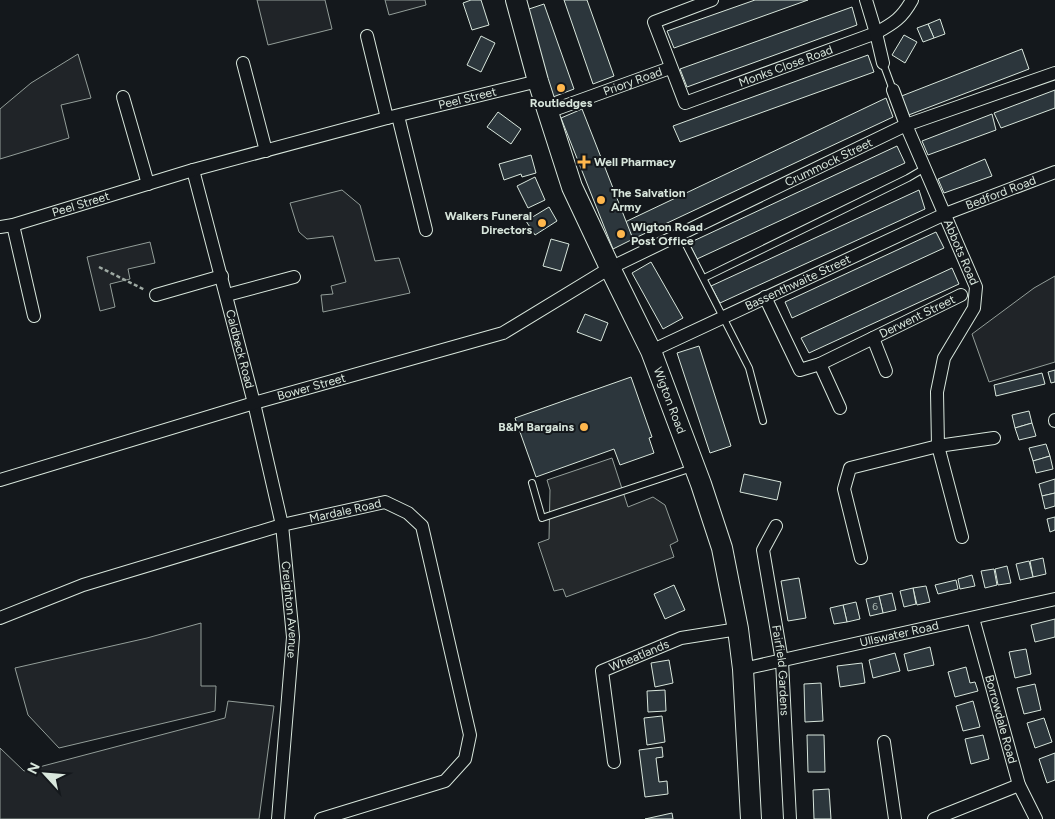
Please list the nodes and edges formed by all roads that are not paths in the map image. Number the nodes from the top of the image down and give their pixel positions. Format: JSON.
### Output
{"nodes":[{"id":1,"x":516,"y":0,"type":"edge"},
{"id":2,"x":712,"y":0,"type":"edge"},
{"id":3,"x":866,"y":0,"type":"edge"},
{"id":4,"x":912,"y":0,"type":"edge"},
{"id":5,"x":876,"y":33,"type":"junction"},
{"id":6,"x":367,"y":36,"type":"dead end"},
{"id":7,"x":243,"y":63,"type":"dead end"},
{"id":8,"x":883,"y":63,"type":"joint"},
{"id":9,"x":670,"y":68,"type":"junction"},
{"id":10,"x":1055,"y":73,"type":"edge"},
{"id":11,"x":538,"y":81,"type":"junction"},
{"id":12,"x":894,"y":90,"type":"joint"},
{"id":13,"x":123,"y":97,"type":"dead end"},
{"id":14,"x":548,"y":112,"type":"junction"},
{"id":15,"x":393,"y":117,"type":"junction"},
{"id":16,"x":906,"y":125,"type":"junction"},
{"id":17,"x":266,"y":151,"type":"junction"},
{"id":18,"x":925,"y":168,"type":"junction"},
{"id":19,"x":193,"y":170,"type":"junction"},
{"id":20,"x":1055,"y":172,"type":"edge"},
{"id":21,"x":148,"y":184,"type":"junction"},
{"id":22,"x":945,"y":214,"type":"junction"},
{"id":23,"x":13,"y":225,"type":"junction"},
{"id":24,"x":0,"y":227,"type":"edge"},
{"id":25,"x":426,"y":230,"type":"dead end"},
{"id":26,"x":680,"y":234,"type":"junction"},
{"id":27,"x":610,"y":268,"type":"junction"},
{"id":28,"x":222,"y":276,"type":"junction"},
{"id":29,"x":294,"y":277,"type":"dead end"},
{"id":30,"x":704,"y":278,"type":"junction"},
{"id":31,"x":156,"y":295,"type":"road end"},
{"id":32,"x":227,"y":295,"type":"junction"},
{"id":33,"x":961,"y":295,"type":"dead end"},
{"id":34,"x":765,"y":298,"type":"junction"},
{"id":35,"x":34,"y":316,"type":"dead end"},
{"id":36,"x":724,"y":316,"type":"junction"},
{"id":37,"x":872,"y":338,"type":"junction"},
{"id":38,"x":651,"y":350,"type":"junction"},
{"id":39,"x":820,"y":364,"type":"junction"},
{"id":40,"x":886,"y":371,"type":"dead end"},
{"id":41,"x":254,"y":403,"type":"junction"},
{"id":42,"x":840,"y":408,"type":"dead end"},
{"id":43,"x":763,"y":421,"type":"dead end"},
{"id":44,"x":994,"y":438,"type":"dead end"},
{"id":45,"x":938,"y":446,"type":"junction"},
{"id":46,"x":695,"y":467,"type":"junction"},
{"id":47,"x":0,"y":480,"type":"edge"},
{"id":48,"x":532,"y":483,"type":"dead end"},
{"id":49,"x":282,"y":525,"type":"junction"},
{"id":50,"x":776,"y":526,"type":"dead end"},
{"id":51,"x":962,"y":537,"type":"dead end"},
{"id":52,"x":861,"y":558,"type":"dead end"},
{"id":53,"x":1055,"y":599,"type":"edge"},
{"id":54,"x":0,"y":618,"type":"edge"},
{"id":55,"x":973,"y":618,"type":"junction"},
{"id":56,"x":738,"y":629,"type":"junction"},
{"id":57,"x":782,"y":661,"type":"junction"},
{"id":58,"x":743,"y":669,"type":"junction"},
{"id":59,"x":884,"y":742,"type":"dead end"},
{"id":60,"x":614,"y":762,"type":"dead end"},
{"id":61,"x":1019,"y":785,"type":"junction"},
{"id":62,"x":278,"y":819,"type":"edge"},
{"id":63,"x":321,"y":819,"type":"edge"},
{"id":64,"x":751,"y":819,"type":"edge"},
{"id":65,"x":790,"y":819,"type":"edge"},
{"id":66,"x":895,"y":819,"type":"edge"},
{"id":67,"x":934,"y":819,"type":"edge"},
{"id":68,"x":1036,"y":819,"type":"edge"}],
"edges":[{"from":1,"to":11,"type":"main road","name":"Wigton Road"},
{"from":2,"to":9,"type":"street","name":"Priory Road"},
{"from":3,"to":5,"type":"street"},
{"from":4,"to":5,"type":"street","name":"Monks Close Road"},
{"from":5,"to":8,"type":"street"},
{"from":5,"to":9,"type":"street","name":"Monks Close Road"},
{"from":6,"to":15,"type":"street"},
{"from":7,"to":17,"type":"street"},
{"from":8,"to":12,"type":"lane"},
{"from":9,"to":14,"type":"street","name":"Priory Road"},
{"from":10,"to":16,"type":"street","name":"Crummock Street"},
{"from":11,"to":14,"type":"main road","name":"Wigton Road"},
{"from":11,"to":15,"type":"street","name":"Peel Street"},
{"from":12,"to":16,"type":"street","name":"Abbots Road"},
{"from":13,"to":21,"type":"street"},
{"from":14,"to":27,"type":"main road","name":"Wigton Road"},
{"from":15,"to":17,"type":"street","name":"Peel Street"},
{"from":15,"to":25,"type":"street"},
{"from":16,"to":18,"type":"street","name":"Abbots Road"},
{"from":16,"to":26,"type":"street","name":"Crummock Street"},
{"from":17,"to":19,"type":"street","name":"Peel Street"},
{"from":18,"to":22,"type":"street","name":"Abbots Road"},
{"from":18,"to":30,"type":"lane"},
{"from":19,"to":21,"type":"street","name":"Peel Street"},
{"from":19,"to":28,"type":"street","name":"Caldbeck Road"},
{"from":20,"to":22,"type":"street","name":"Bedford Road"},
{"from":21,"to":23,"type":"street","name":"Peel Street"},
{"from":22,"to":34,"type":"street","name":"Bassenthwaite Street"},
{"from":22,"to":45,"type":"street","name":"Abbots Road"},
{"from":23,"to":24,"type":"street","name":"Peel Street"},
{"from":23,"to":35,"type":"street"},
{"from":26,"to":27,"type":"street","name":"Crummock Street"},
{"from":26,"to":30,"type":"lane"},
{"from":27,"to":38,"type":"main road","name":"Wigton Road"},
{"from":27,"to":41,"type":"street","name":"Bower Street"},
{"from":28,"to":31,"type":"street"},
{"from":28,"to":32,"type":"street","name":"Caldbeck Road"},
{"from":29,"to":32,"type":"street","name":"Caldbeck Road"},
{"from":30,"to":36,"type":"lane"},
{"from":32,"to":41,"type":"street","name":"Caldbeck Road"},
{"from":33,"to":37,"type":"street","name":"Derwent Street"},
{"from":34,"to":36,"type":"street","name":"Bassenthwaite Street"},
{"from":34,"to":39,"type":"street","name":"Derwent Street"},
{"from":36,"to":38,"type":"street","name":"Bassenthwaite Street"},
{"from":36,"to":43,"type":"lane"},
{"from":37,"to":39,"type":"street","name":"Derwent Street"},
{"from":37,"to":40,"type":"street","name":"Derwent Street"},
{"from":38,"to":46,"type":"main road","name":"Wigton Road"},
{"from":39,"to":42,"type":"street"},
{"from":41,"to":47,"type":"street","name":"Bower Street"},
{"from":41,"to":49,"type":"street","name":"Creighton Avenue"},
{"from":44,"to":45,"type":"street"},
{"from":45,"to":51,"type":"street","name":"Abbots Road"},
{"from":45,"to":52,"type":"street"},
{"from":46,"to":48,"type":"lane"},
{"from":46,"to":56,"type":"main road","name":"Wigton Road"},
{"from":49,"to":54,"type":"street","name":"Mardale Road"},
{"from":49,"to":62,"type":"street","name":"Creighton Avenue"},
{"from":49,"to":63,"type":"street","name":"Mardale Road"},
{"from":50,"to":57,"type":"street","name":"Fairfield Gardens"},
{"from":53,"to":55,"type":"street","name":"Ullswater Road"},
{"from":55,"to":57,"type":"street","name":"Ullswater Road"},
{"from":55,"to":61,"type":"street","name":"Borrowdale Road"},
{"from":56,"to":58,"type":"main road","name":"Wigton Road"},
{"from":56,"to":60,"type":"street","name":"Wheatlands"},
{"from":57,"to":58,"type":"street","name":"Ullswater Road"},
{"from":57,"to":65,"type":"street","name":"Fairfield Gardens"},
{"from":58,"to":64,"type":"main road","name":"Wigton Road"},
{"from":59,"to":66,"type":"street"},
{"from":61,"to":67,"type":"street"},
{"from":61,"to":68,"type":"street","name":"Borrowdale Road"}]}
